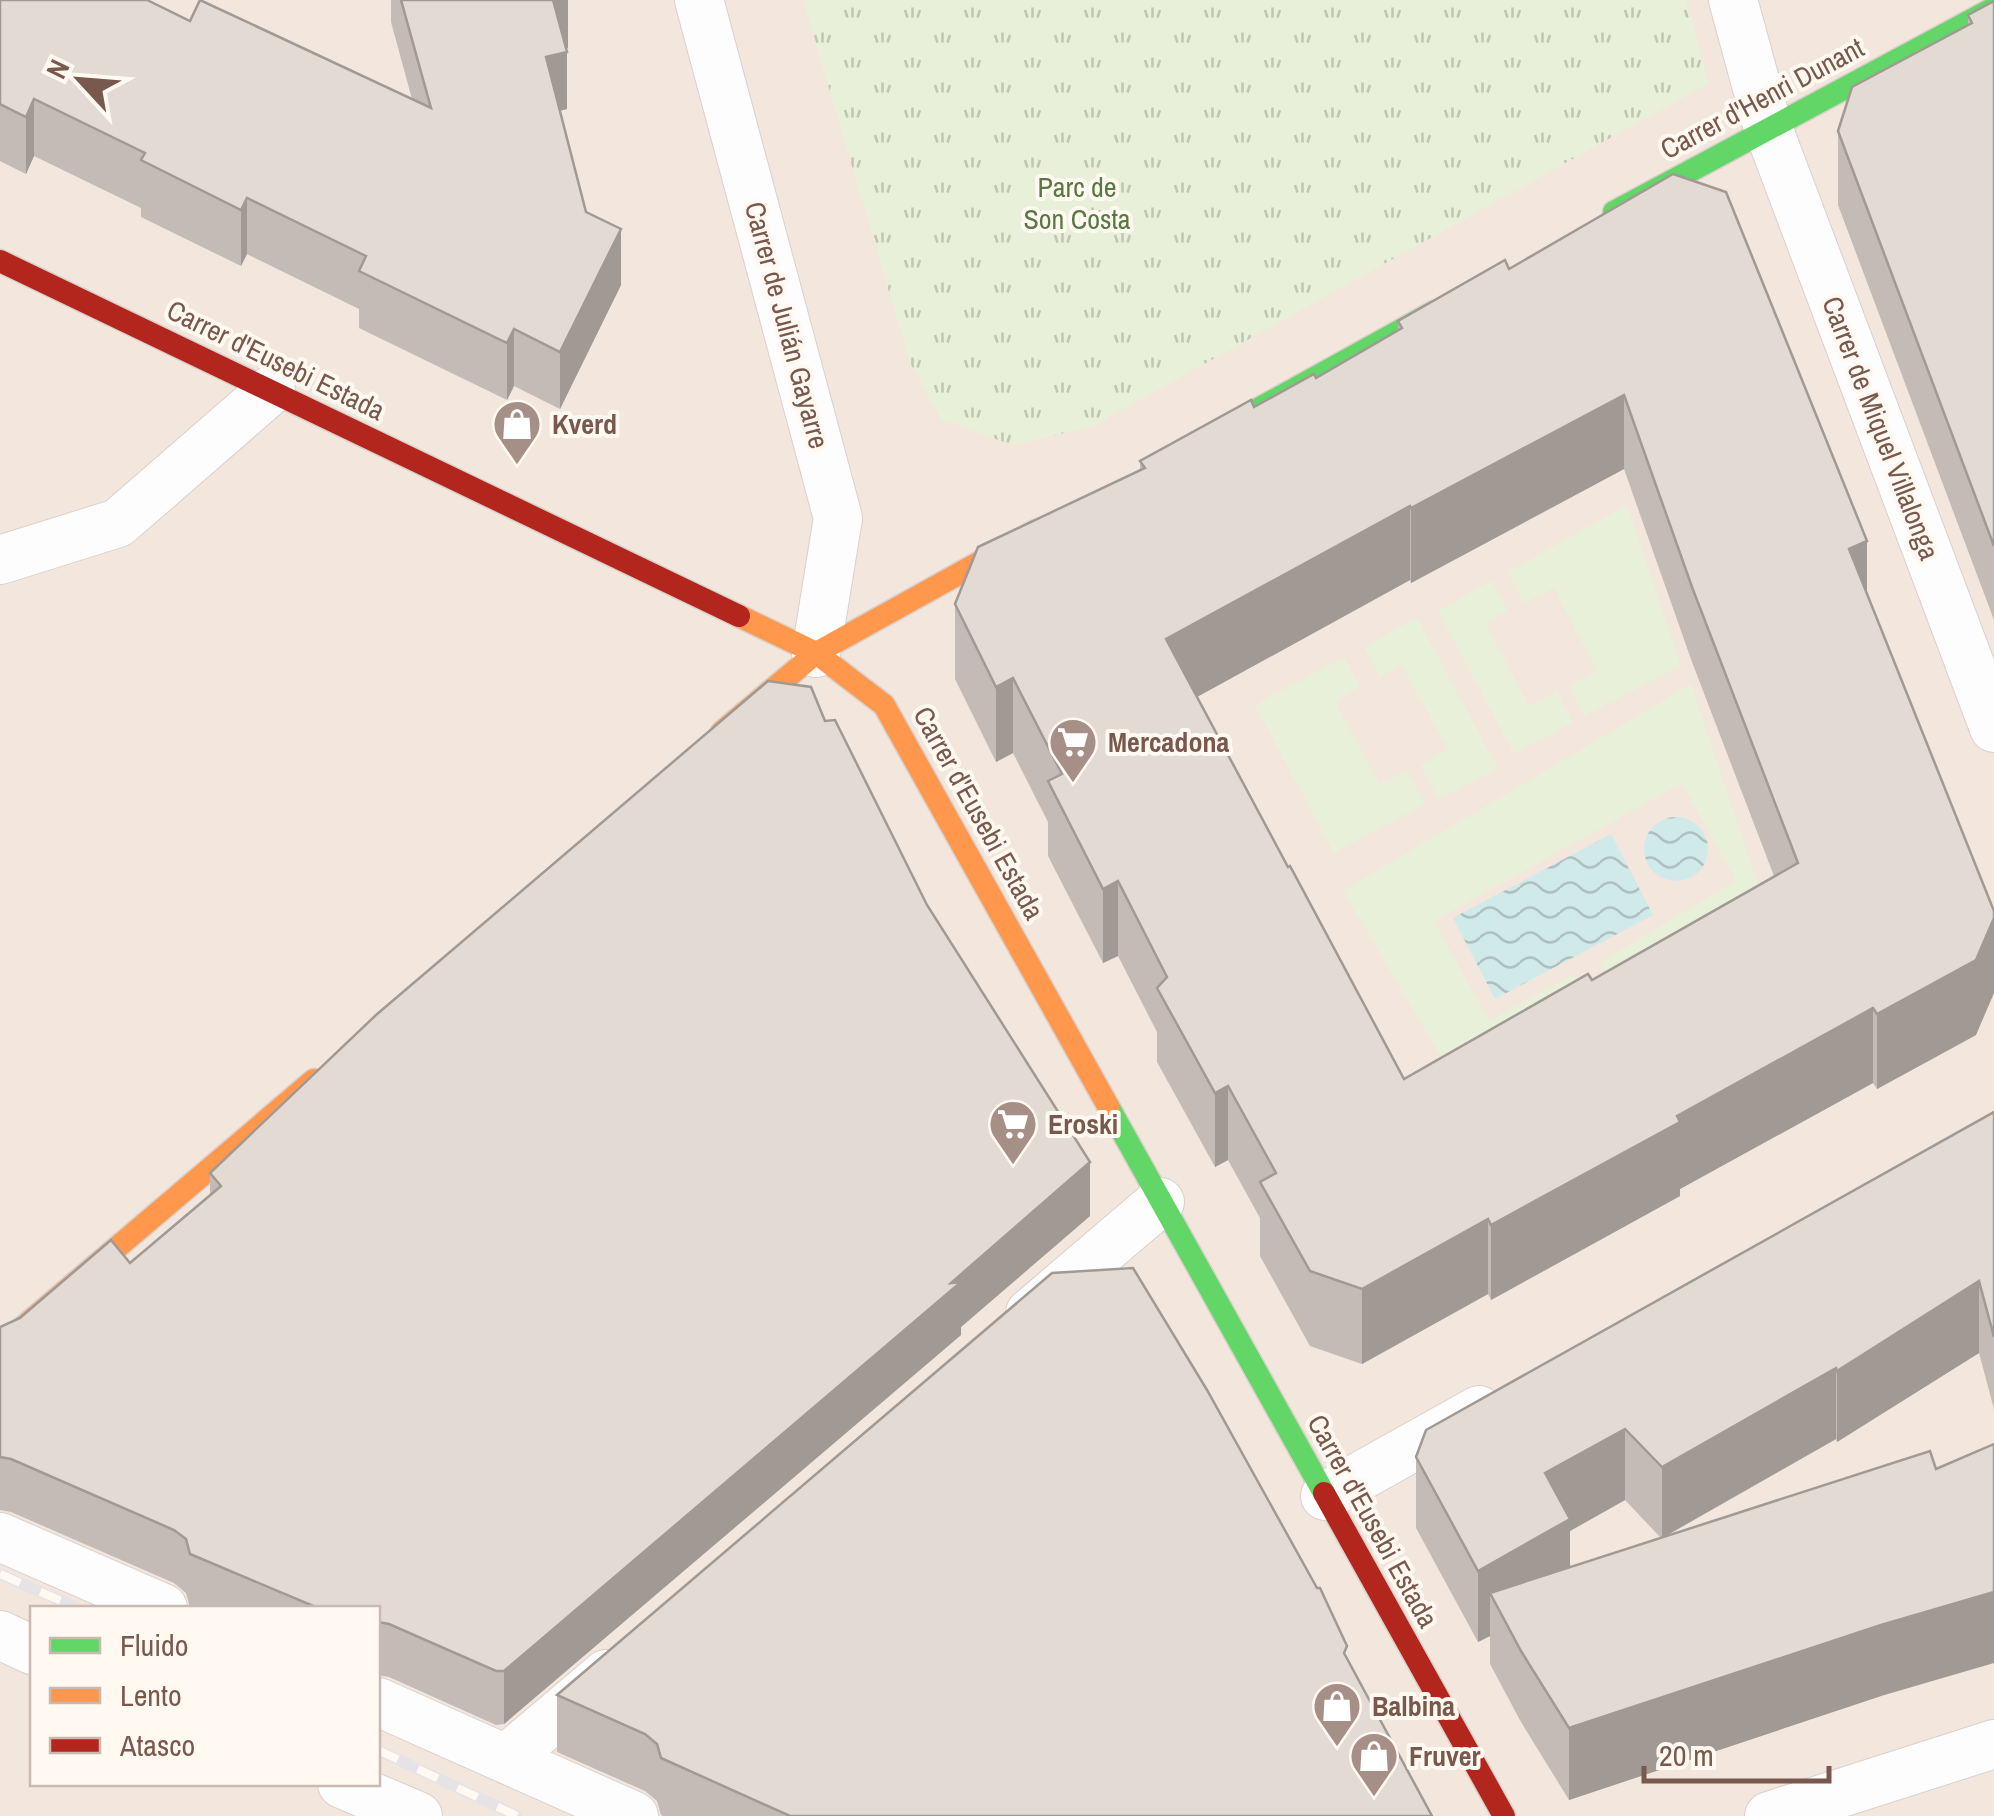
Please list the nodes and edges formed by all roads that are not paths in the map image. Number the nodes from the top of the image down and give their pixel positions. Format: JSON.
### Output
{"nodes":[{"id":1,"x":699,"y":0,"type":"edge"},
{"id":2,"x":1733,"y":0,"type":"edge"},
{"id":3,"x":1994,"y":8,"type":"edge"},
{"id":4,"x":1768,"y":128,"type":"junction"},
{"id":5,"x":1602,"y":218,"type":"edge"},
{"id":6,"x":0,"y":262,"type":"edge"},
{"id":7,"x":1445,"y":306,"type":"edge"},
{"id":8,"x":272,"y":390,"type":"junction"},
{"id":9,"x":1236,"y":421,"type":"edge"},
{"id":10,"x":1061,"y":518,"type":"edge"},
{"id":11,"x":0,"y":560,"type":"edge"},
{"id":12,"x":816,"y":652,"type":"junction"},
{"id":13,"x":1994,"y":728,"type":"edge"},
{"id":14,"x":710,"y":742,"type":"edge"},
{"id":15,"x":332,"y":1064,"type":"edge"},
{"id":16,"x":1160,"y":1202,"type":"junction"},
{"id":17,"x":993,"y":1344,"type":"edge"},
{"id":18,"x":0,"y":1347,"type":"edge"},
{"id":19,"x":1514,"y":1390,"type":"edge"},
{"id":20,"x":1325,"y":1496,"type":"junction"},
{"id":21,"x":0,"y":1538,"type":"edge"},
{"id":22,"x":158,"y":1606,"type":"edge"},
{"id":23,"x":0,"y":1636,"type":"edge"},
{"id":24,"x":644,"y":1642,"type":"edge"},
{"id":25,"x":30,"y":1649,"type":"edge"},
{"id":26,"x":380,"y":1703,"type":"edge"},
{"id":27,"x":1994,"y":1744,"type":"edge"},
{"id":28,"x":507,"y":1758,"type":"junction"},
{"id":29,"x":347,"y":1786,"type":"edge"},
{"id":30,"x":418,"y":1816,"type":"edge"},
{"id":31,"x":634,"y":1816,"type":"edge"},
{"id":32,"x":1504,"y":1816,"type":"edge"},
{"id":33,"x":1769,"y":1816,"type":"edge"}],
"edges":[{"from":1,"to":12,"type":"street","name":"Carrer de Julián Gayarre"},
{"from":2,"to":4,"type":"street","name":"Carrer de Miquel Villalonga"},
{"from":3,"to":4,"type":"main road","name":"Carrer d'Henri Dunant"},
{"from":4,"to":5,"type":"main road","name":"Carrer d'Henri Dunant"},
{"from":4,"to":13,"type":"street","name":"Carrer de Miquel Villalonga"},
{"from":6,"to":8,"type":"main road","name":"Carrer d'Eusebi Estada"},
{"from":7,"to":9,"type":"main road"},
{"from":8,"to":11,"type":"street"},
{"from":8,"to":12,"type":"main road","name":"Carrer d'Eusebi Estada"},
{"from":10,"to":12,"type":"main road"},
{"from":12,"to":14,"type":"main road"},
{"from":12,"to":16,"type":"main road","name":"Carrer d'Eusebi Estada"},
{"from":15,"to":18,"type":"main road"},
{"from":16,"to":17,"type":"street"},
{"from":16,"to":20,"type":"main road","name":"Carrer d'Eusebi Estada"},
{"from":19,"to":20,"type":"street"},
{"from":20,"to":32,"type":"main road","name":"Carrer d'Eusebi Estada"},
{"from":21,"to":22,"type":"street"},
{"from":23,"to":25,"type":"street"},
{"from":24,"to":28,"type":"street"},
{"from":26,"to":28,"type":"street"},
{"from":27,"to":33,"type":"street"},
{"from":28,"to":31,"type":"street"},
{"from":29,"to":30,"type":"street"}]}
